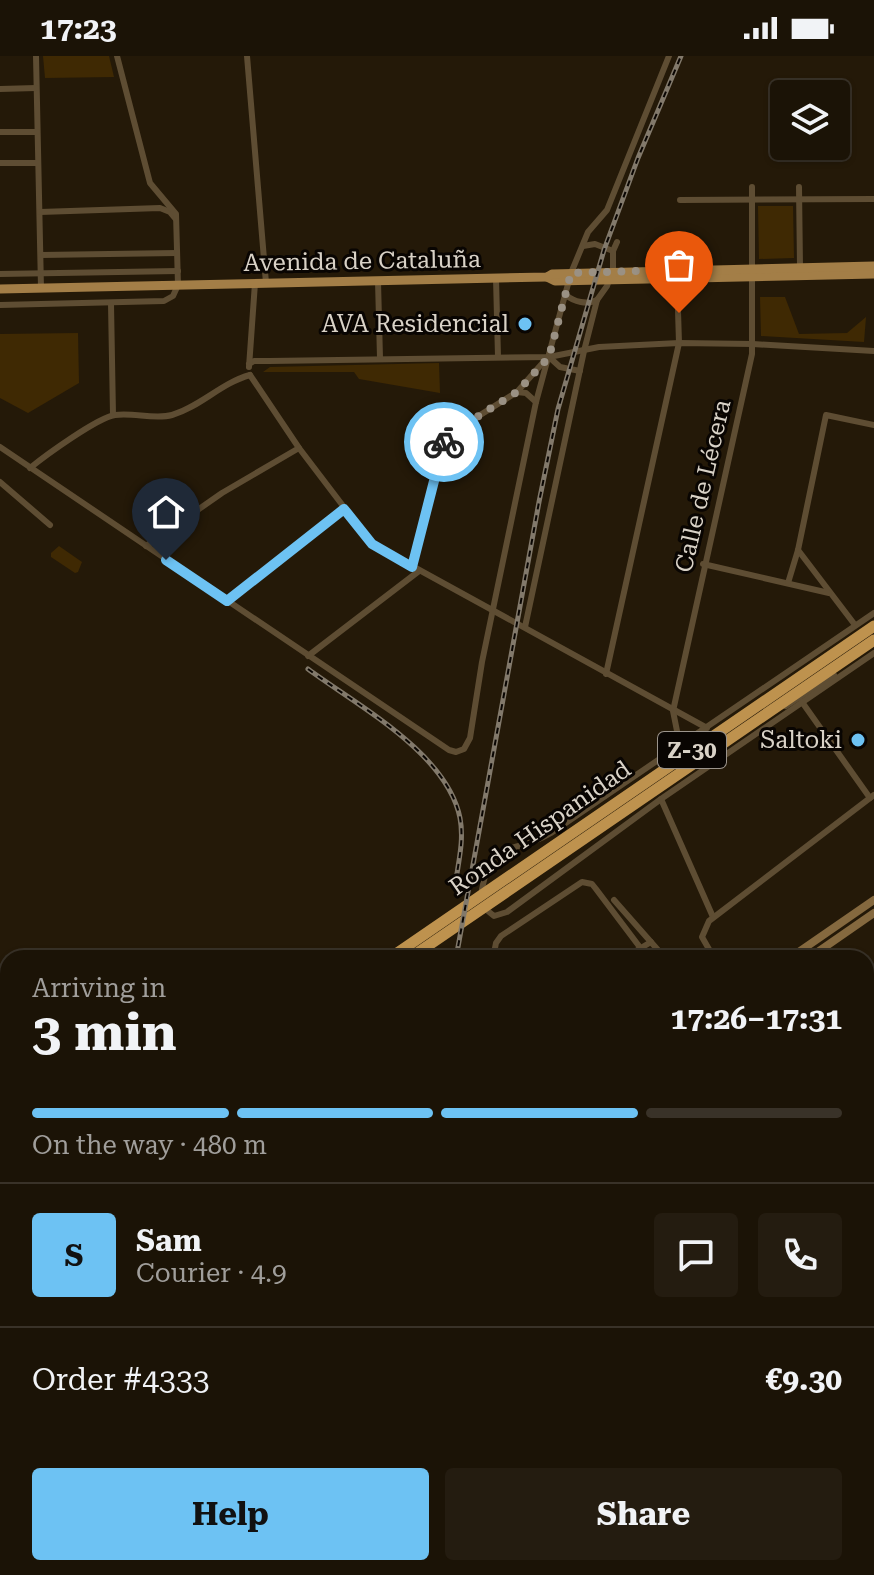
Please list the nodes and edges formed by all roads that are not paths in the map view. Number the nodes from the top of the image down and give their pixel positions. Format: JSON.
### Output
{"nodes":[{"id":1,"x":36,"y":56,"type":"edge"},
{"id":2,"x":117,"y":56,"type":"edge"},
{"id":3,"x":247,"y":56,"type":"edge"},
{"id":4,"x":669,"y":56,"type":"edge"},
{"id":5,"x":36,"y":88,"type":"junction"},
{"id":6,"x":0,"y":89,"type":"edge"},
{"id":7,"x":0,"y":132,"type":"edge"},
{"id":8,"x":37,"y":132,"type":"junction"},
{"id":9,"x":0,"y":163,"type":"edge"},
{"id":10,"x":38,"y":163,"type":"junction"},
{"id":11,"x":752,"y":187,"type":"dead end"},
{"id":12,"x":799,"y":187,"type":"dead end"},
{"id":13,"x":160,"y":195,"type":"junction"},
{"id":14,"x":874,"y":199,"type":"edge"},
{"id":15,"x":680,"y":200,"type":"dead end"},
{"id":16,"x":752,"y":200,"type":"junction"},
{"id":17,"x":799,"y":200,"type":"junction"},
{"id":18,"x":156,"y":209,"type":"junction"},
{"id":19,"x":40,"y":212,"type":"junction"},
{"id":20,"x":177,"y":221,"type":"junction"},
{"id":21,"x":617,"y":242,"type":"dead end"},
{"id":22,"x":583,"y":246,"type":"junction"},
{"id":23,"x":613,"y":251,"type":"junction"},
{"id":24,"x":177,"y":253,"type":"junction"},
{"id":25,"x":41,"y":255,"type":"junction"},
{"id":26,"x":874,"y":266,"type":"edge"},
{"id":27,"x":800,"y":267,"type":"junction"},
{"id":28,"x":178,"y":271,"type":"junction"},
{"id":29,"x":753,"y":272,"type":"junction"},
{"id":30,"x":41,"y":273,"type":"junction"},
{"id":31,"x":0,"y":274,"type":"edge"},
{"id":32,"x":674,"y":274,"type":"junction"},
{"id":33,"x":874,"y":274,"type":"edge"},
{"id":34,"x":611,"y":276,"type":"junction"},
{"id":35,"x":570,"y":277,"type":"junction"},
{"id":36,"x":496,"y":278,"type":"junction"},
{"id":37,"x":378,"y":281,"type":"junction"},
{"id":38,"x":260,"y":283,"type":"junction"},
{"id":39,"x":178,"y":285,"type":"junction"},
{"id":40,"x":41,"y":288,"type":"junction"},
{"id":41,"x":0,"y":289,"type":"edge"},
{"id":42,"x":566,"y":295,"type":"junction"},
{"id":43,"x":597,"y":300,"type":"junction"},
{"id":44,"x":111,"y":304,"type":"junction"},
{"id":45,"x":0,"y":305,"type":"edge"},
{"id":46,"x":679,"y":343,"type":"junction"},
{"id":47,"x":753,"y":344,"type":"junction"},
{"id":48,"x":584,"y":351,"type":"junction"},
{"id":49,"x":874,"y":351,"type":"edge"},
{"id":50,"x":498,"y":357,"type":"junction"},
{"id":51,"x":549,"y":357,"type":"junction"},
{"id":52,"x":380,"y":358,"type":"junction"},
{"id":53,"x":251,"y":361,"type":"junction"},
{"id":54,"x":580,"y":371,"type":"junction"},
{"id":55,"x":250,"y":375,"type":"junction"},
{"id":56,"x":517,"y":392,"type":"junction"},
{"id":57,"x":536,"y":402,"type":"junction"},
{"id":58,"x":113,"y":415,"type":"junction"},
{"id":59,"x":874,"y":425,"type":"edge"},
{"id":60,"x":0,"y":447,"type":"edge"},
{"id":61,"x":299,"y":448,"type":"junction"},
{"id":62,"x":30,"y":468,"type":"junction"},
{"id":63,"x":0,"y":482,"type":"edge"},
{"id":64,"x":344,"y":509,"type":"junction"},
{"id":65,"x":50,"y":525,"type":"dead end"},
{"id":66,"x":146,"y":546,"type":"junction"},
{"id":67,"x":798,"y":550,"type":"junction"},
{"id":68,"x":703,"y":564,"type":"junction"},
{"id":69,"x":415,"y":569,"type":"junction"},
{"id":70,"x":788,"y":583,"type":"junction"},
{"id":71,"x":829,"y":593,"type":"junction"},
{"id":72,"x":227,"y":601,"type":"junction"},
{"id":73,"x":493,"y":612,"type":"junction"},
{"id":74,"x":873,"y":618,"type":"edge"},
{"id":75,"x":855,"y":625,"type":"junction"},
{"id":76,"x":525,"y":627,"type":"junction"},
{"id":77,"x":874,"y":640,"type":"edge"},
{"id":78,"x":824,"y":648,"type":"junction"},
{"id":79,"x":874,"y":653,"type":"edge"},
{"id":80,"x":308,"y":656,"type":"junction"},
{"id":81,"x":852,"y":668,"type":"junction"},
{"id":82,"x":606,"y":674,"type":"junction"},
{"id":83,"x":802,"y":702,"type":"junction"},
{"id":84,"x":673,"y":711,"type":"junction"},
{"id":85,"x":747,"y":713,"type":"junction"},
{"id":86,"x":765,"y":715,"type":"junction"},
{"id":87,"x":707,"y":728,"type":"junction"},
{"id":88,"x":676,"y":748,"type":"junction"},
{"id":89,"x":872,"y":797,"type":"edge"},
{"id":90,"x":661,"y":799,"type":"junction"},
{"id":91,"x":512,"y":880,"type":"junction"},
{"id":92,"x":614,"y":900,"type":"dead end"},
{"id":93,"x":874,"y":900,"type":"edge"},
{"id":94,"x":874,"y":913,"type":"edge"},
{"id":95,"x":713,"y":917,"type":"junction"},
{"id":96,"x":651,"y":942,"type":"junction"},
{"id":97,"x":640,"y":948,"type":"junction"},
{"id":98,"x":402,"y":950,"type":"edge"},
{"id":99,"x":421,"y":950,"type":"edge"},
{"id":100,"x":495,"y":950,"type":"edge"},
{"id":101,"x":637,"y":950,"type":"edge"},
{"id":102,"x":658,"y":950,"type":"edge"},
{"id":103,"x":709,"y":950,"type":"edge"},
{"id":104,"x":802,"y":950,"type":"edge"},
{"id":105,"x":821,"y":950,"type":"edge"}],
"edges":[{"from":1,"to":5,"type":"street"},
{"from":2,"to":13,"type":"street"},
{"from":3,"to":38,"type":"street"},
{"from":4,"to":22,"type":"street"},
{"from":5,"to":6,"type":"street"},
{"from":5,"to":8,"type":"street"},
{"from":7,"to":8,"type":"street"},
{"from":8,"to":10,"type":"street"},
{"from":9,"to":10,"type":"street"},
{"from":10,"to":19,"type":"street"},
{"from":11,"to":16,"type":"street","name":"Calle de Lécera"},
{"from":12,"to":17,"type":"street"},
{"from":13,"to":18,"type":"street"},
{"from":13,"to":20,"type":"street"},
{"from":14,"to":17,"type":"street"},
{"from":15,"to":16,"type":"street"},
{"from":16,"to":17,"type":"street"},
{"from":16,"to":29,"type":"street","name":"Calle de Lécera"},
{"from":17,"to":27,"type":"street"},
{"from":18,"to":19,"type":"street"},
{"from":18,"to":20,"type":"street"},
{"from":19,"to":25,"type":"street"},
{"from":20,"to":24,"type":"street"},
{"from":21,"to":23,"type":"street"},
{"from":22,"to":23,"type":"street"},
{"from":22,"to":35,"type":"street"},
{"from":23,"to":34,"type":"street"},
{"from":24,"to":25,"type":"street"},
{"from":24,"to":28,"type":"street"},
{"from":25,"to":30,"type":"street"},
{"from":26,"to":27,"type":"main road","name":"Avenida de Cataluña"},
{"from":27,"to":29,"type":"main road","name":"Avenida de Cataluña"},
{"from":28,"to":30,"type":"street"},
{"from":28,"to":39,"type":"street"},
{"from":29,"to":32,"type":"main road","name":"Avenida de Cataluña"},
{"from":29,"to":33,"type":"main road","name":"Avenida de Cataluña"},
{"from":29,"to":47,"type":"street","name":"Calle de Lécera"},
{"from":30,"to":31,"type":"street"},
{"from":30,"to":40,"type":"street"},
{"from":32,"to":34,"type":"main road","name":"Avenida de Cataluña"},
{"from":32,"to":46,"type":"street"},
{"from":34,"to":35,"type":"main road","name":"Avenida de Cataluña"},
{"from":34,"to":43,"type":"street"},
{"from":35,"to":36,"type":"main road","name":"Avenida de Cataluña"},
{"from":35,"to":42,"type":"street"},
{"from":36,"to":37,"type":"main road","name":"Avenida de Cataluña"},
{"from":36,"to":50,"type":"street"},
{"from":37,"to":38,"type":"main road","name":"Avenida de Cataluña"},
{"from":37,"to":52,"type":"street"},
{"from":38,"to":39,"type":"main road","name":"Avenida de Cataluña"},
{"from":38,"to":53,"type":"street"},
{"from":39,"to":40,"type":"main road","name":"Avenida de Cataluña"},
{"from":39,"to":44,"type":"street","name":"Avenida de Cataluña"},
{"from":40,"to":41,"type":"main road","name":"Avenida de Cataluña"},
{"from":42,"to":43,"type":"street"},
{"from":42,"to":51,"type":"street"},
{"from":43,"to":48,"type":"street"},
{"from":44,"to":45,"type":"street","name":"Avenida de Cataluña"},
{"from":44,"to":58,"type":"street"},
{"from":46,"to":47,"type":"street"},
{"from":46,"to":48,"type":"street"},
{"from":46,"to":82,"type":"street"},
{"from":47,"to":49,"type":"street"},
{"from":47,"to":68,"type":"street","name":"Calle de Lécera"},
{"from":48,"to":51,"type":"street"},
{"from":48,"to":54,"type":"street"},
{"from":50,"to":51,"type":"street"},
{"from":50,"to":52,"type":"street"},
{"from":51,"to":54,"type":"street"},
{"from":51,"to":56,"type":"street"},
{"from":51,"to":57,"type":"street"},
{"from":52,"to":53,"type":"street"},
{"from":53,"to":55,"type":"street"},
{"from":54,"to":76,"type":"street"},
{"from":55,"to":58,"type":"street"},
{"from":55,"to":61,"type":"street"},
{"from":56,"to":57,"type":"street"},
{"from":56,"to":69,"type":"street"},
{"from":57,"to":73,"type":"street"},
{"from":58,"to":62,"type":"street"},
{"from":59,"to":67,"type":"street"},
{"from":60,"to":62,"type":"street"},
{"from":61,"to":64,"type":"street"},
{"from":61,"to":66,"type":"street"},
{"from":62,"to":66,"type":"street"},
{"from":63,"to":65,"type":"street"},
{"from":64,"to":69,"type":"street"},
{"from":64,"to":72,"type":"street"},
{"from":66,"to":72,"type":"street"},
{"from":67,"to":70,"type":"street"},
{"from":67,"to":71,"type":"street"},
{"from":68,"to":70,"type":"street"},
{"from":68,"to":84,"type":"street","name":"Calle de Lécera"},
{"from":69,"to":73,"type":"street"},
{"from":69,"to":80,"type":"street"},
{"from":70,"to":71,"type":"street"},
{"from":71,"to":75,"type":"street"},
{"from":72,"to":80,"type":"street"},
{"from":73,"to":76,"type":"street"},
{"from":73,"to":80,"type":"street"},
{"from":74,"to":75,"type":"street"},
{"from":74,"to":85,"type":"highway","name":"Ronda Hispanidad","number":"Z-30"},
{"from":75,"to":78,"type":"street"},
{"from":76,"to":82,"type":"street"},
{"from":77,"to":86,"type":"highway","name":"Ronda Hispanidad","number":"Z-30"},
{"from":78,"to":85,"type":"street"},
{"from":78,"to":87,"type":"street"},
{"from":79,"to":81,"type":"street"},
{"from":81,"to":83,"type":"street"},
{"from":81,"to":86,"type":"street","name":"Ronda Hispanidad"},
{"from":82,"to":84,"type":"street"},
{"from":83,"to":89,"type":"street"},
{"from":83,"to":90,"type":"street"},
{"from":84,"to":87,"type":"street"},
{"from":84,"to":88,"type":"street","name":"Calle de Lécera"},
{"from":85,"to":91,"type":"highway","name":"Ronda Hispanidad","number":"Z-30"},
{"from":86,"to":91,"type":"highway","name":"Ronda Hispanidad","number":"Z-30"},
{"from":87,"to":88,"type":"street"},
{"from":88,"to":90,"type":"street"},
{"from":89,"to":95,"type":"street"},
{"from":90,"to":95,"type":"street"},
{"from":91,"to":98,"type":"highway","name":"Ronda Hispanidad","number":"Z-30"},
{"from":91,"to":99,"type":"highway","name":"Ronda Hispanidad","number":"Z-30"},
{"from":92,"to":96,"type":"street"},
{"from":93,"to":104,"type":"street"},
{"from":94,"to":105,"type":"street"},
{"from":95,"to":103,"type":"street"},
{"from":96,"to":97,"type":"street"},
{"from":96,"to":102,"type":"street"},
{"from":97,"to":100,"type":"street"},
{"from":97,"to":101,"type":"street"}]}
